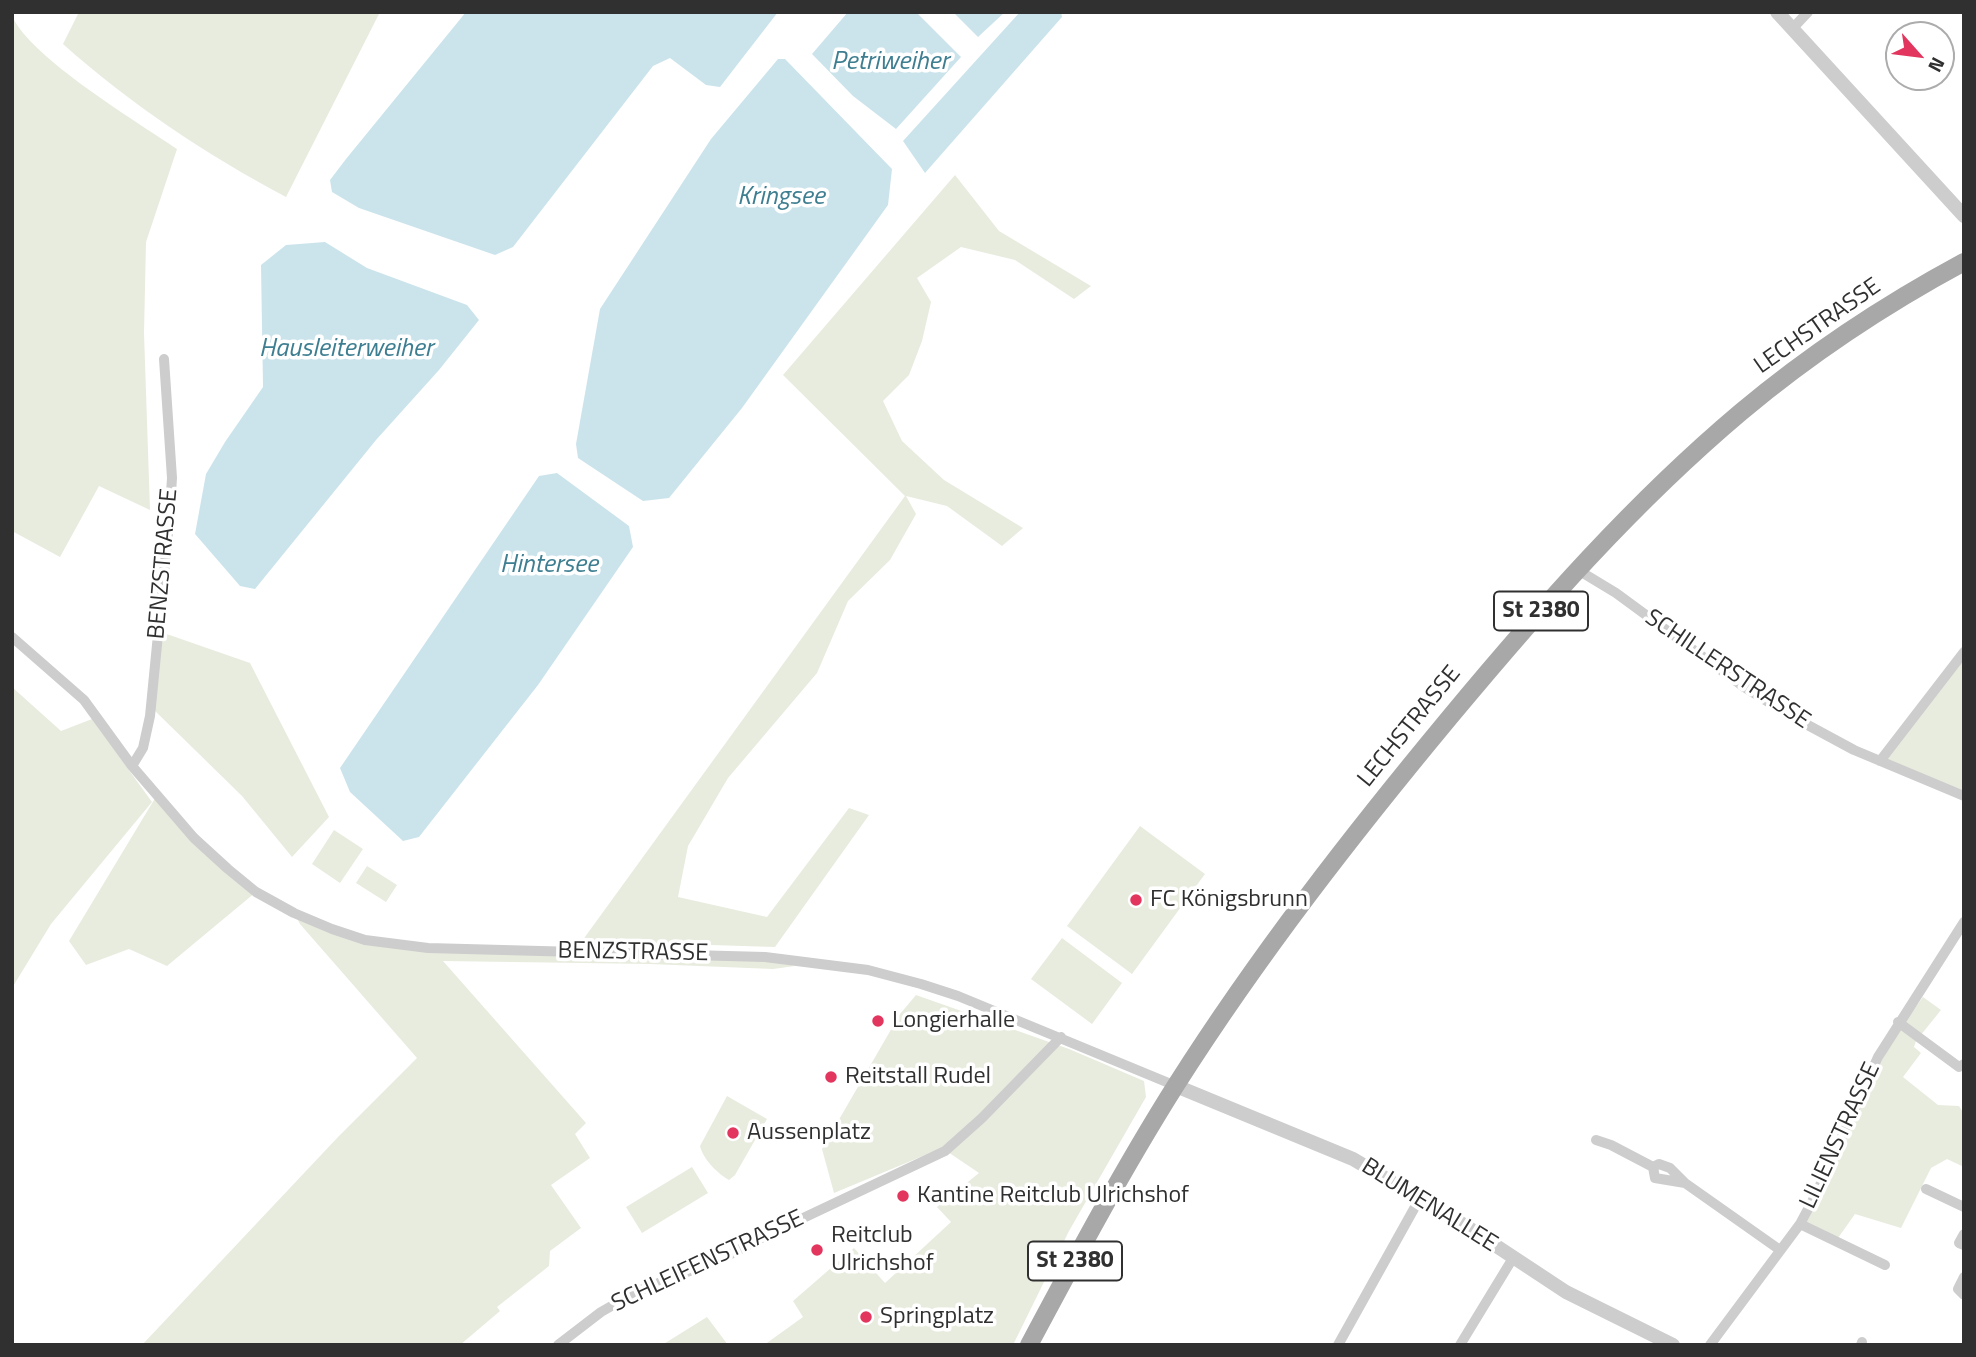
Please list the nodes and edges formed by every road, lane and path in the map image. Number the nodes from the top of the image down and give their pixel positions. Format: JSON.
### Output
{"nodes":[{"id":1,"x":1777,"y":12,"type":"edge"},
{"id":2,"x":1808,"y":12,"type":"edge"},
{"id":3,"x":1792,"y":29,"type":"junction"},
{"id":4,"x":1964,"y":216,"type":"edge"},
{"id":5,"x":1964,"y":262,"type":"edge"},
{"id":6,"x":164,"y":359,"type":"dead end"},
{"id":7,"x":1578,"y":570,"type":"junction"},
{"id":8,"x":12,"y":637,"type":"edge"},
{"id":9,"x":1964,"y":652,"type":"edge"},
{"id":10,"x":1880,"y":761,"type":"junction"},
{"id":11,"x":132,"y":766,"type":"junction"},
{"id":12,"x":1964,"y":796,"type":"edge"},
{"id":13,"x":1962,"y":927,"type":"edge"},
{"id":14,"x":1898,"y":1022,"type":"junction"},
{"id":15,"x":1061,"y":1037,"type":"junction"},
{"id":16,"x":1964,"y":1064,"type":"edge"},
{"id":17,"x":1176,"y":1086,"type":"junction"},
{"id":18,"x":1596,"y":1140,"type":"dead end"},
{"id":19,"x":1926,"y":1189,"type":"dead end"},
{"id":20,"x":1420,"y":1198,"type":"junction"},
{"id":21,"x":1964,"y":1207,"type":"edge"},
{"id":22,"x":1800,"y":1224,"type":"junction"},
{"id":23,"x":1964,"y":1234,"type":"edge"},
{"id":24,"x":1964,"y":1245,"type":"edge"},
{"id":25,"x":1780,"y":1250,"type":"junction"},
{"id":26,"x":1513,"y":1258,"type":"junction"},
{"id":27,"x":1885,"y":1265,"type":"dead end"},
{"id":28,"x":1964,"y":1277,"type":"edge"},
{"id":29,"x":1964,"y":1295,"type":"edge"},
{"id":30,"x":558,"y":1345,"type":"edge"},
{"id":31,"x":1029,"y":1345,"type":"edge"},
{"id":32,"x":1338,"y":1345,"type":"edge"},
{"id":33,"x":1460,"y":1345,"type":"edge"},
{"id":34,"x":1673,"y":1345,"type":"edge"},
{"id":35,"x":1710,"y":1345,"type":"edge"}],
"edges":[{"from":1,"to":3,"type":"street"},
{"from":2,"to":3,"type":"street"},
{"from":3,"to":4,"type":"street"},
{"from":5,"to":7,"type":"main road","name":"LECHSTRASSE","number":"St 2380"},
{"from":6,"to":11,"type":"street","name":"BENZSTRASSE"},
{"from":7,"to":10,"type":"street","name":"SCHILLERSTRASSE"},
{"from":7,"to":17,"type":"main road","name":"LECHSTRASSE","number":"St 2380"},
{"from":8,"to":11,"type":"street","name":"BENZSTRASSE"},
{"from":9,"to":10,"type":"street"},
{"from":10,"to":12,"type":"street","name":"SCHILLERSTRASSE"},
{"from":11,"to":15,"type":"street","name":"BENZSTRASSE"},
{"from":13,"to":14,"type":"street","name":"LILIENSTRASSE"},
{"from":14,"to":16,"type":"street"},
{"from":14,"to":22,"type":"street","name":"LILIENSTRASSE"},
{"from":15,"to":17,"type":"street","name":"BENZSTRASSE"},
{"from":15,"to":30,"type":"street","name":"SCHLEIFENSTRASSE"},
{"from":17,"to":20,"type":"street","name":"BLUMENALLEE"},
{"from":17,"to":31,"type":"main road","name":"LECHSTRASSE","number":"St 2380"},
{"from":18,"to":25,"type":"street"},
{"from":19,"to":21,"type":"street"},
{"from":20,"to":26,"type":"street","name":"BLUMENALLEE"},
{"from":20,"to":32,"type":"street"},
{"from":22,"to":25,"type":"street","name":"LILIENSTRASSE"},
{"from":22,"to":27,"type":"street"},
{"from":23,"to":24,"type":"street"},
{"from":25,"to":35,"type":"street","name":"LILIENSTRASSE"},
{"from":26,"to":33,"type":"street"},
{"from":26,"to":34,"type":"street","name":"BLUMENALLEE"},
{"from":28,"to":29,"type":"street"}]}
